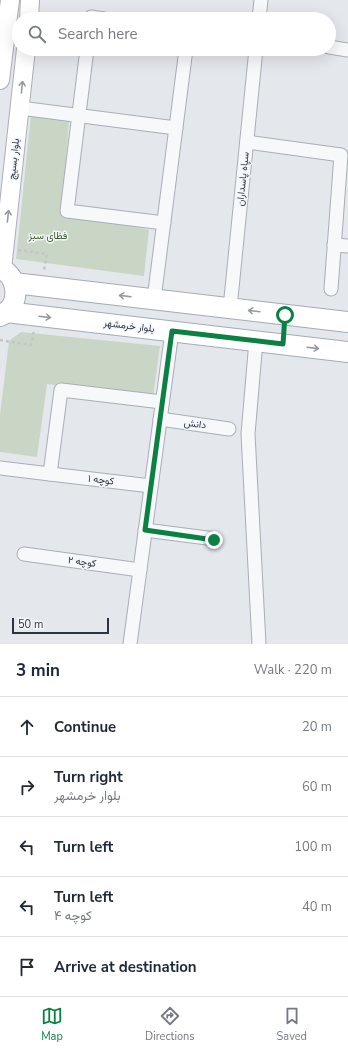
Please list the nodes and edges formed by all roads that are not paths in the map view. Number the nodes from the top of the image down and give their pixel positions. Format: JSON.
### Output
{"nodes":[{"id":1,"x":10,"y":0,"type":"edge"},
{"id":2,"x":30,"y":0,"type":"edge"},
{"id":3,"x":261,"y":0,"type":"edge"},
{"id":4,"x":29,"y":12,"type":"edge"},
{"id":5,"x":260,"y":12,"type":"edge"},
{"id":6,"x":336,"y":48,"type":"edge"},
{"id":7,"x":348,"y":50,"type":"edge"},
{"id":8,"x":25,"y":56,"type":"edge"},
{"id":9,"x":86,"y":56,"type":"edge"},
{"id":10,"x":185,"y":56,"type":"edge"},
{"id":11,"x":255,"y":56,"type":"edge"},
{"id":12,"x":0,"y":80,"type":"edge"},
{"id":13,"x":20,"y":108,"type":"junction"},
{"id":14,"x":79,"y":116,"type":"junction"},
{"id":15,"x":176,"y":128,"type":"junction"},
{"id":16,"x":247,"y":142,"type":"junction"},
{"id":17,"x":344,"y":155,"type":"edge"},
{"id":18,"x":164,"y":223,"type":"junction"},
{"id":19,"x":334,"y":245,"type":"junction"},
{"id":20,"x":348,"y":246,"type":"edge"},
{"id":21,"x":6,"y":273,"type":"edge"},
{"id":22,"x":331,"y":289,"type":"dead end"},
{"id":23,"x":154,"y":299,"type":"junction"},
{"id":24,"x":230,"y":308,"type":"junction"},
{"id":25,"x":285,"y":315,"type":"junction"},
{"id":26,"x":2,"y":317,"type":"edge"},
{"id":27,"x":348,"y":322,"type":"edge"},
{"id":28,"x":172,"y":331,"type":"junction"},
{"id":29,"x":256,"y":341,"type":"junction"},
{"id":30,"x":283,"y":344,"type":"junction"},
{"id":31,"x":348,"y":352,"type":"edge"},
{"id":32,"x":162,"y":402,"type":"junction"},
{"id":33,"x":160,"y":419,"type":"junction"},
{"id":34,"x":229,"y":429,"type":"dead end"},
{"id":35,"x":0,"y":468,"type":"edge"},
{"id":36,"x":50,"y":474,"type":"junction"},
{"id":37,"x":151,"y":486,"type":"junction"},
{"id":38,"x":145,"y":530,"type":"junction"},
{"id":39,"x":214,"y":540,"type":"dead end"},
{"id":40,"x":24,"y":554,"type":"dead end"},
{"id":41,"x":140,"y":570,"type":"junction"},
{"id":42,"x":133,"y":644,"type":"edge"},
{"id":43,"x":259,"y":644,"type":"edge"}],
"edges":[{"from":1,"to":12,"type":"main road"},
{"from":2,"to":4,"type":"main road"},
{"from":3,"to":5,"type":"street"},
{"from":6,"to":7,"type":"street"},
{"from":13,"to":8,"type":"main road","name":"بلوار بسیج","one_way":true},
{"from":9,"to":14,"type":"street"},
{"from":10,"to":15,"type":"street"},
{"from":11,"to":16,"type":"street","name":"سپاه پاسداران"},
{"from":13,"to":14,"type":"street"},
{"from":21,"to":13,"type":"main road","name":"بلوار بسیج","one_way":true},
{"from":14,"to":15,"type":"street"},
{"from":14,"to":18,"type":"street"},
{"from":15,"to":18,"type":"street"},
{"from":16,"to":17,"type":"street"},
{"from":16,"to":24,"type":"street","name":"سپاه پاسداران"},
{"from":17,"to":19,"type":"street"},
{"from":18,"to":23,"type":"street"},
{"from":19,"to":20,"type":"street"},
{"from":19,"to":22,"type":"street"},
{"from":23,"to":21,"type":"main road","one_way":true},
{"from":21,"to":26,"type":"main road"},
{"from":23,"to":24,"type":"main road"},
{"from":25,"to":24,"type":"main road","one_way":true},
{"from":25,"to":27,"type":"main road"},
{"from":25,"to":30,"type":"main road"},
{"from":26,"to":28,"type":"main road","name":"بلوار خرمشهر","one_way":true},
{"from":28,"to":29,"type":"main road","name":"بلوار خرمشهر"},
{"from":28,"to":32,"type":"street"},
{"from":29,"to":30,"type":"main road","name":"بلوار خرمشهر"},
{"from":29,"to":43,"type":"street"},
{"from":30,"to":31,"type":"main road","name":"بلوار خرمشهر","one_way":true},
{"from":32,"to":33,"type":"street"},
{"from":32,"to":36,"type":"street"},
{"from":33,"to":34,"type":"street","name":"دانش"},
{"from":33,"to":37,"type":"street"},
{"from":35,"to":36,"type":"street","name":"کوچه ۱"},
{"from":36,"to":37,"type":"street","name":"کوچه ۱"},
{"from":37,"to":38,"type":"street"},
{"from":38,"to":39,"type":"street"},
{"from":38,"to":41,"type":"street"},
{"from":40,"to":41,"type":"street","name":"کوچه ۲"},
{"from":41,"to":42,"type":"street"}]}
